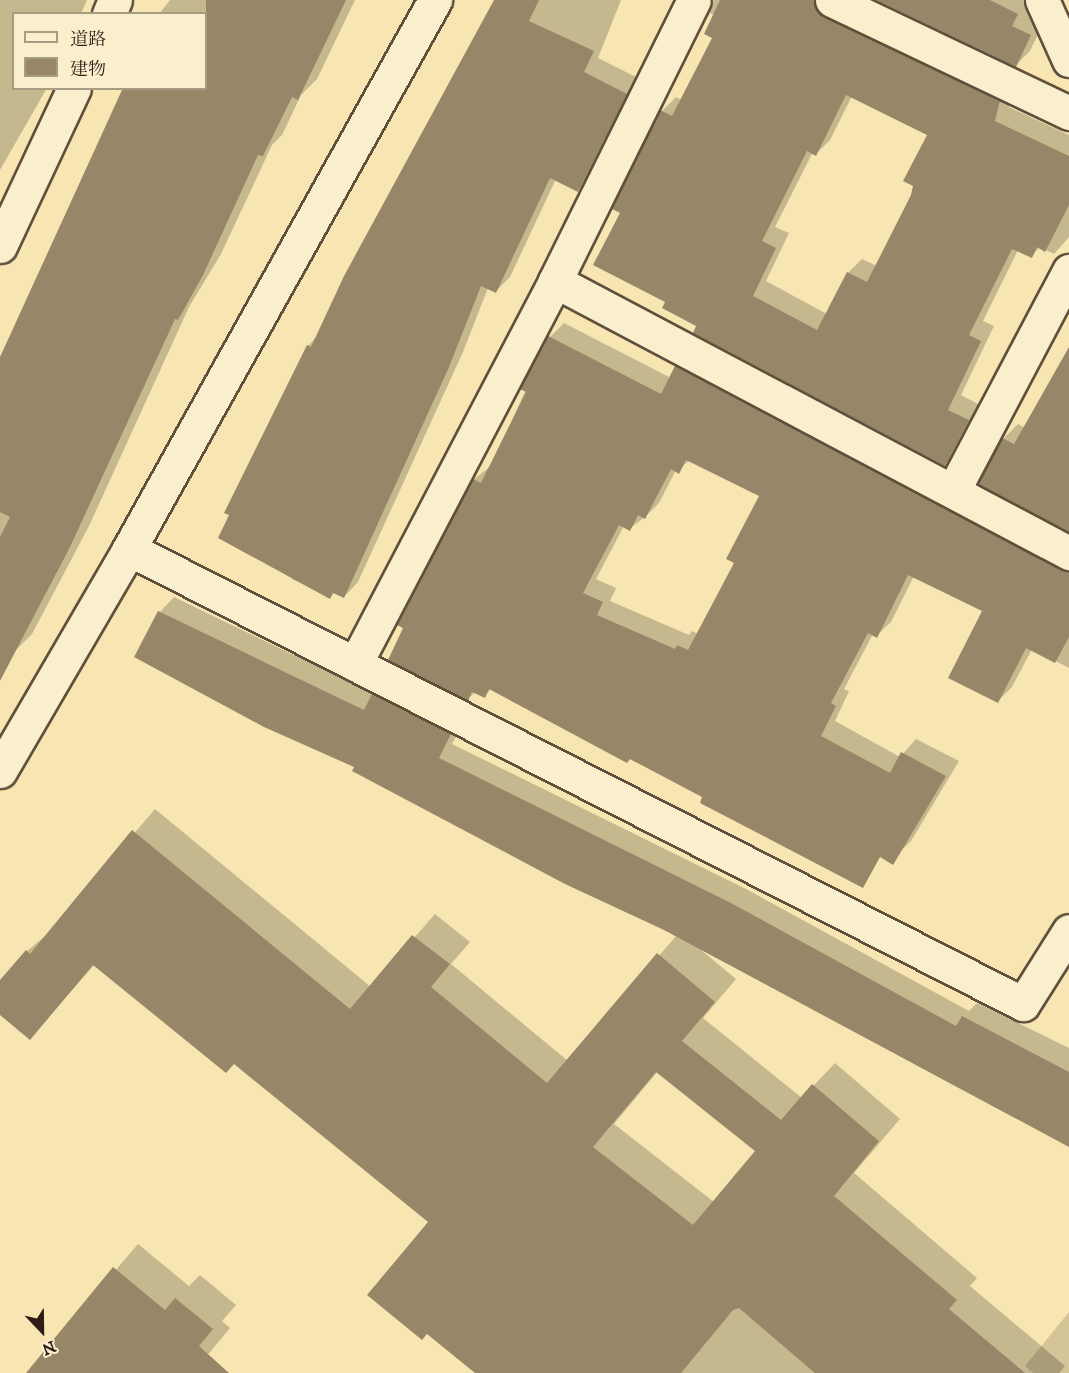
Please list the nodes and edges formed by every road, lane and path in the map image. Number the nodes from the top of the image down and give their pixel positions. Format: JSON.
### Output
{"nodes":[{"id":1,"x":435,"y":0,"type":"edge"},
{"id":2,"x":694,"y":0,"type":"edge"},
{"id":3,"x":832,"y":0,"type":"edge"},
{"id":4,"x":1042,"y":0,"type":"edge"},
{"id":5,"x":1069,"y":60,"type":"edge"},
{"id":6,"x":73,"y":90,"type":"edge"},
{"id":7,"x":1069,"y":114,"type":"edge"},
{"id":8,"x":0,"y":246,"type":"edge"},
{"id":9,"x":1069,"y":271,"type":"edge"},
{"id":10,"x":555,"y":280,"type":"junction"},
{"id":11,"x":953,"y":491,"type":"junction"},
{"id":12,"x":129,"y":549,"type":"junction"},
{"id":13,"x":1069,"y":553,"type":"edge"},
{"id":14,"x":356,"y":664,"type":"junction"},
{"id":15,"x":11,"y":724,"type":"edge"},
{"id":16,"x":0,"y":771,"type":"edge"},
{"id":17,"x":1069,"y":931,"type":"edge"}],
"edges":[{"from":1,"to":12,"type":"street"},
{"from":2,"to":10,"type":"street"},
{"from":3,"to":7,"type":"street"},
{"from":4,"to":5,"type":"street"},
{"from":6,"to":8,"type":"street"},
{"from":9,"to":11,"type":"street"},
{"from":10,"to":11,"type":"street"},
{"from":10,"to":14,"type":"street"},
{"from":11,"to":13,"type":"street"},
{"from":12,"to":14,"type":"street"},
{"from":12,"to":15,"type":"street"},
{"from":14,"to":17,"type":"street"},
{"from":15,"to":16,"type":"street"}]}
